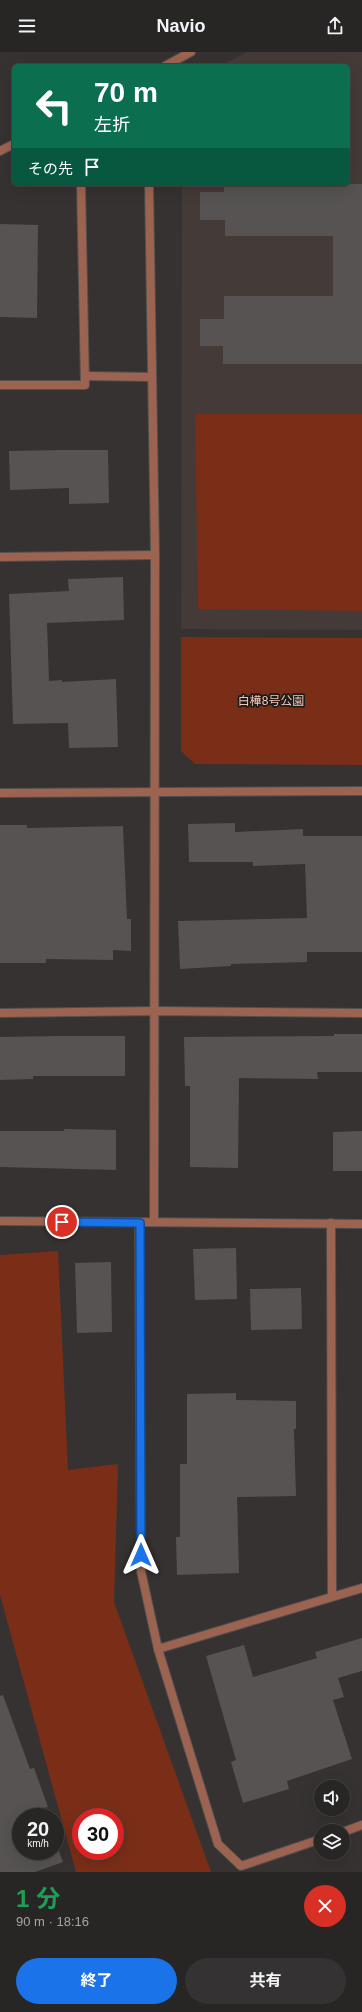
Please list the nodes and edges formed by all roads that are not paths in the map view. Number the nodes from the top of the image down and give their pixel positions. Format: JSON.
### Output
{"nodes":[{"id":1,"x":191,"y":52,"type":"edge"},
{"id":2,"x":169,"y":64,"type":"edge"},
{"id":3,"x":12,"y":145,"type":"edge"},
{"id":4,"x":0,"y":151,"type":"edge"},
{"id":5,"x":81,"y":186,"type":"edge"},
{"id":6,"x":149,"y":186,"type":"edge"},
{"id":7,"x":85,"y":376,"type":"junction"},
{"id":8,"x":152,"y":376,"type":"junction"},
{"id":9,"x":0,"y":385,"type":"edge"},
{"id":10,"x":155,"y":555,"type":"junction"},
{"id":11,"x":0,"y":557,"type":"edge"},
{"id":12,"x":362,"y":791,"type":"edge"},
{"id":13,"x":155,"y":792,"type":"junction"},
{"id":14,"x":0,"y":793,"type":"edge"},
{"id":15,"x":155,"y":1011,"type":"junction"},
{"id":16,"x":0,"y":1013,"type":"edge"},
{"id":17,"x":362,"y":1013,"type":"edge"},
{"id":18,"x":0,"y":1221,"type":"edge"},
{"id":19,"x":154,"y":1222,"type":"junction"},
{"id":20,"x":140,"y":1223,"type":"junction"},
{"id":21,"x":331,"y":1223,"type":"junction"},
{"id":22,"x":362,"y":1224,"type":"edge"},
{"id":23,"x":362,"y":1588,"type":"edge"},
{"id":24,"x":332,"y":1596,"type":"junction"},
{"id":25,"x":158,"y":1649,"type":"junction"},
{"id":26,"x":362,"y":1825,"type":"edge"},
{"id":27,"x":350,"y":1829,"type":"edge"},
{"id":28,"x":314,"y":1841,"type":"edge"}],
"edges":[{"from":1,"to":2,"type":"street"},
{"from":3,"to":4,"type":"street"},
{"from":5,"to":7,"type":"street"},
{"from":6,"to":8,"type":"street"},
{"from":7,"to":8,"type":"street"},
{"from":7,"to":9,"type":"street"},
{"from":8,"to":10,"type":"street"},
{"from":10,"to":11,"type":"street"},
{"from":10,"to":13,"type":"street"},
{"from":12,"to":13,"type":"street"},
{"from":13,"to":14,"type":"street"},
{"from":13,"to":15,"type":"street"},
{"from":15,"to":16,"type":"street"},
{"from":15,"to":17,"type":"street"},
{"from":15,"to":19,"type":"street"},
{"from":18,"to":20,"type":"street"},
{"from":19,"to":20,"type":"street"},
{"from":19,"to":21,"type":"street"},
{"from":20,"to":25,"type":"street"},
{"from":21,"to":22,"type":"street"},
{"from":21,"to":24,"type":"street"},
{"from":23,"to":24,"type":"street"},
{"from":24,"to":25,"type":"street"},
{"from":25,"to":28,"type":"street"},
{"from":26,"to":27,"type":"street"}]}
